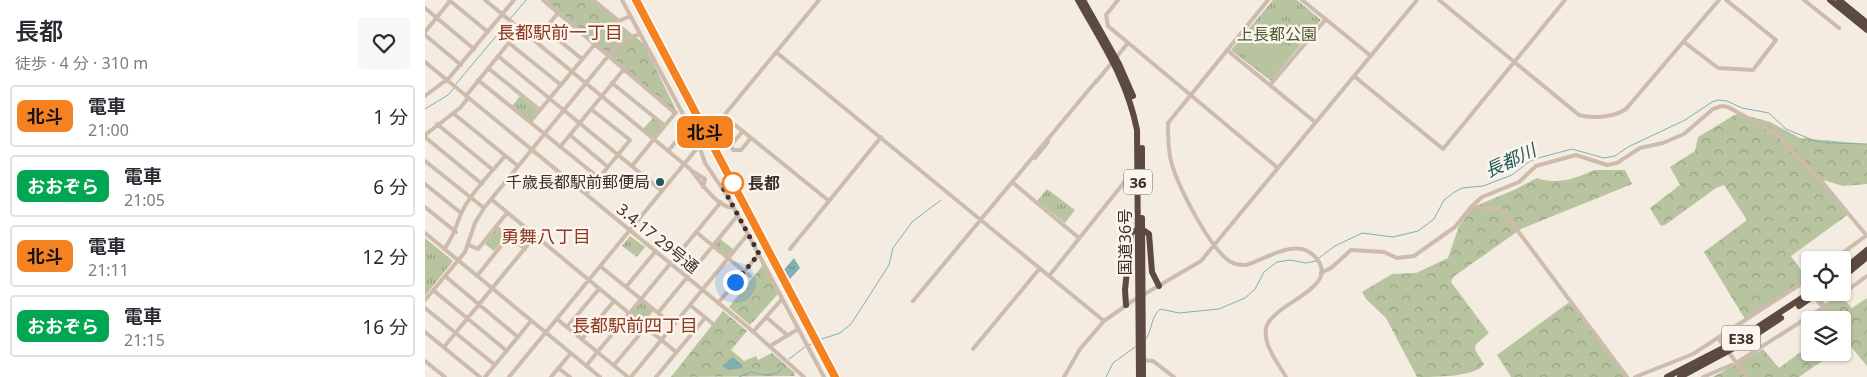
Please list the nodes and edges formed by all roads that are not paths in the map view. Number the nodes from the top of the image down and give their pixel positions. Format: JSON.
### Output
{"nodes":[{"id":1,"x":486,"y":0,"type":"edge"},
{"id":2,"x":514,"y":0,"type":"edge"},
{"id":3,"x":543,"y":0,"type":"edge"},
{"id":4,"x":622,"y":0,"type":"edge"},
{"id":5,"x":819,"y":0,"type":"edge"},
{"id":6,"x":1078,"y":0,"type":"edge"},
{"id":7,"x":1083,"y":0,"type":"edge"},
{"id":8,"x":1118,"y":0,"type":"edge"},
{"id":9,"x":1268,"y":0,"type":"edge"},
{"id":10,"x":1302,"y":0,"type":"edge"},
{"id":11,"x":1417,"y":0,"type":"edge"},
{"id":12,"x":1439,"y":0,"type":"edge"},
{"id":13,"x":1565,"y":0,"type":"edge"},
{"id":14,"x":1719,"y":0,"type":"edge"},
{"id":15,"x":1726,"y":0,"type":"edge"},
{"id":16,"x":1804,"y":0,"type":"edge"},
{"id":17,"x":1829,"y":0,"type":"edge"},
{"id":18,"x":1839,"y":0,"type":"edge"},
{"id":19,"x":450,"y":1,"type":"edge"},
{"id":20,"x":596,"y":1,"type":"edge"},
{"id":21,"x":425,"y":8,"type":"edge"},
{"id":22,"x":558,"y":13,"type":"junction"},
{"id":23,"x":504,"y":16,"type":"junction"},
{"id":24,"x":630,"y":16,"type":"junction"},
{"id":25,"x":437,"y":18,"type":"junction"},
{"id":26,"x":1326,"y":19,"type":"junction"},
{"id":27,"x":1867,"y":22,"type":"edge"},
{"id":28,"x":1839,"y":28,"type":"dead end"},
{"id":29,"x":520,"y":29,"type":"junction"},
{"id":30,"x":545,"y":29,"type":"junction"},
{"id":31,"x":1867,"y":30,"type":"edge"},
{"id":32,"x":488,"y":32,"type":"junction"},
{"id":33,"x":425,"y":34,"type":"edge"},
{"id":34,"x":640,"y":34,"type":"junction"},
{"id":35,"x":535,"y":41,"type":"junction"},
{"id":36,"x":1684,"y":42,"type":"junction"},
{"id":37,"x":509,"y":43,"type":"junction"},
{"id":38,"x":1128,"y":43,"type":"junction"},
{"id":39,"x":595,"y":44,"type":"junction"},
{"id":40,"x":474,"y":49,"type":"junction"},
{"id":41,"x":1227,"y":50,"type":"junction"},
{"id":42,"x":776,"y":52,"type":"junction"},
{"id":43,"x":608,"y":55,"type":"junction"},
{"id":44,"x":498,"y":56,"type":"junction"},
{"id":45,"x":1371,"y":56,"type":"junction"},
{"id":46,"x":582,"y":59,"type":"junction"},
{"id":47,"x":1114,"y":59,"type":"junction"},
{"id":48,"x":1514,"y":62,"type":"junction"},
{"id":49,"x":427,"y":64,"type":"edge"},
{"id":50,"x":461,"y":64,"type":"junction"},
{"id":51,"x":488,"y":68,"type":"junction"},
{"id":52,"x":624,"y":69,"type":"junction"},
{"id":53,"x":425,"y":70,"type":"edge"},
{"id":54,"x":572,"y":72,"type":"junction"},
{"id":55,"x":1354,"y":76,"type":"junction"},
{"id":56,"x":446,"y":80,"type":"junction"},
{"id":57,"x":479,"y":80,"type":"junction"},
{"id":58,"x":612,"y":83,"type":"junction"},
{"id":59,"x":586,"y":84,"type":"junction"},
{"id":60,"x":561,"y":85,"type":"junction"},
{"id":61,"x":1270,"y":85,"type":"junction"},
{"id":62,"x":1190,"y":95,"type":"junction"},
{"id":63,"x":425,"y":96,"type":"edge"},
{"id":64,"x":601,"y":96,"type":"junction"},
{"id":65,"x":467,"y":97,"type":"junction"},
{"id":66,"x":550,"y":99,"type":"junction"},
{"id":67,"x":591,"y":109,"type":"junction"},
{"id":68,"x":680,"y":109,"type":"junction"},
{"id":69,"x":540,"y":110,"type":"junction"},
{"id":70,"x":565,"y":111,"type":"junction"},
{"id":71,"x":675,"y":112,"type":"junction"},
{"id":72,"x":453,"y":113,"type":"junction"},
{"id":73,"x":724,"y":116,"type":"junction"},
{"id":74,"x":530,"y":122,"type":"junction"},
{"id":75,"x":1315,"y":122,"type":"junction"},
{"id":76,"x":580,"y":123,"type":"junction"},
{"id":77,"x":437,"y":124,"type":"junction"},
{"id":78,"x":665,"y":126,"type":"junction"},
{"id":79,"x":689,"y":126,"type":"junction"},
{"id":80,"x":743,"y":131,"type":"junction"},
{"id":81,"x":545,"y":134,"type":"junction"},
{"id":82,"x":570,"y":135,"type":"junction"},
{"id":83,"x":425,"y":136,"type":"edge"},
{"id":84,"x":881,"y":137,"type":"junction"},
{"id":85,"x":751,"y":138,"type":"junction"},
{"id":86,"x":654,"y":139,"type":"junction"},
{"id":87,"x":699,"y":146,"type":"junction"},
{"id":88,"x":560,"y":147,"type":"junction"},
{"id":89,"x":532,"y":150,"type":"junction"},
{"id":90,"x":668,"y":151,"type":"junction"},
{"id":91,"x":618,"y":155,"type":"junction"},
{"id":92,"x":505,"y":156,"type":"junction"},
{"id":93,"x":425,"y":161,"type":"edge"},
{"id":94,"x":684,"y":164,"type":"junction"},
{"id":95,"x":518,"y":166,"type":"junction"},
{"id":96,"x":632,"y":166,"type":"junction"},
{"id":97,"x":608,"y":167,"type":"junction"},
{"id":98,"x":1278,"y":168,"type":"junction"},
{"id":99,"x":493,"y":170,"type":"junction"},
{"id":100,"x":1140,"y":177,"type":"junction"},
{"id":101,"x":599,"y":178,"type":"junction"},
{"id":102,"x":1013,"y":183,"type":"junction"},
{"id":103,"x":425,"y":184,"type":"edge"},
{"id":104,"x":482,"y":184,"type":"junction"},
{"id":105,"x":662,"y":191,"type":"junction"},
{"id":106,"x":586,"y":194,"type":"junction"},
{"id":107,"x":471,"y":198,"type":"junction"},
{"id":108,"x":491,"y":199,"type":"junction"},
{"id":109,"x":829,"y":201,"type":"junction"},
{"id":110,"x":721,"y":202,"type":"junction"},
{"id":111,"x":425,"y":207,"type":"edge"},
{"id":112,"x":1471,"y":207,"type":"junction"},
{"id":113,"x":483,"y":208,"type":"junction"},
{"id":114,"x":734,"y":208,"type":"junction"},
{"id":115,"x":461,"y":213,"type":"junction"},
{"id":116,"x":507,"y":213,"type":"junction"},
{"id":117,"x":738,"y":215,"type":"junction"},
{"id":118,"x":981,"y":220,"type":"junction"},
{"id":119,"x":496,"y":227,"type":"junction"},
{"id":120,"x":630,"y":230,"type":"junction"},
{"id":121,"x":1140,"y":230,"type":"junction"},
{"id":122,"x":456,"y":232,"type":"junction"},
{"id":123,"x":696,"y":232,"type":"junction"},
{"id":124,"x":425,"y":233,"type":"edge"},
{"id":125,"x":748,"y":234,"type":"junction"},
{"id":126,"x":1867,"y":235,"type":"edge"},
{"id":127,"x":509,"y":236,"type":"junction"},
{"id":128,"x":535,"y":236,"type":"junction"},
{"id":129,"x":1079,"y":238,"type":"junction"},
{"id":130,"x":469,"y":245,"type":"junction"},
{"id":131,"x":712,"y":246,"type":"junction"},
{"id":132,"x":1215,"y":246,"type":"junction"},
{"id":133,"x":445,"y":249,"type":"junction"},
{"id":134,"x":525,"y":249,"type":"junction"},
{"id":135,"x":790,"y":249,"type":"dead end"},
{"id":136,"x":1867,"y":250,"type":"edge"},
{"id":137,"x":1845,"y":251,"type":"edge"},
{"id":138,"x":655,"y":252,"type":"junction"},
{"id":139,"x":759,"y":254,"type":"junction"},
{"id":140,"x":1867,"y":257,"type":"edge"},
{"id":141,"x":728,"y":258,"type":"junction"},
{"id":142,"x":458,"y":260,"type":"junction"},
{"id":143,"x":670,"y":263,"type":"junction"},
{"id":144,"x":1851,"y":263,"type":"edge"},
{"id":145,"x":600,"y":266,"type":"junction"},
{"id":146,"x":1040,"y":268,"type":"junction"},
{"id":147,"x":1851,"y":270,"type":"edge"},
{"id":148,"x":744,"y":271,"type":"junction"},
{"id":149,"x":1321,"y":273,"type":"junction"},
{"id":150,"x":445,"y":276,"type":"junction"},
{"id":151,"x":477,"y":276,"type":"junction"},
{"id":152,"x":750,"y":276,"type":"dead end"},
{"id":153,"x":1049,"y":276,"type":"junction"},
{"id":154,"x":1867,"y":276,"type":"edge"},
{"id":155,"x":687,"y":277,"type":"junction"},
{"id":156,"x":588,"y":280,"type":"junction"},
{"id":157,"x":1801,"y":285,"type":"edge"},
{"id":158,"x":1159,"y":286,"type":"junction"},
{"id":159,"x":627,"y":287,"type":"junction"},
{"id":160,"x":493,"y":289,"type":"junction"},
{"id":161,"x":599,"y":289,"type":"junction"},
{"id":162,"x":433,"y":290,"type":"junction"},
{"id":163,"x":702,"y":290,"type":"junction"},
{"id":164,"x":1801,"y":296,"type":"edge"},
{"id":165,"x":641,"y":298,"type":"junction"},
{"id":166,"x":782,"y":299,"type":"junction"},
{"id":167,"x":425,"y":300,"type":"edge"},
{"id":168,"x":614,"y":301,"type":"junction"},
{"id":169,"x":1806,"y":301,"type":"edge"},
{"id":170,"x":1820,"y":301,"type":"edge"},
{"id":171,"x":913,"y":302,"type":"dead end"},
{"id":172,"x":718,"y":303,"type":"junction"},
{"id":173,"x":1128,"y":303,"type":"junction"},
{"id":174,"x":479,"y":304,"type":"junction"},
{"id":175,"x":689,"y":305,"type":"junction"},
{"id":176,"x":1824,"y":307,"type":"junction"},
{"id":177,"x":425,"y":308,"type":"edge"},
{"id":178,"x":657,"y":312,"type":"junction"},
{"id":179,"x":629,"y":313,"type":"junction"},
{"id":180,"x":766,"y":317,"type":"junction"},
{"id":181,"x":557,"y":318,"type":"junction"},
{"id":182,"x":705,"y":318,"type":"junction"},
{"id":183,"x":467,"y":319,"type":"junction"},
{"id":184,"x":531,"y":321,"type":"junction"},
{"id":185,"x":1103,"y":321,"type":"junction"},
{"id":186,"x":712,"y":324,"type":"dead end"},
{"id":187,"x":673,"y":325,"type":"junction"},
{"id":188,"x":567,"y":327,"type":"junction"},
{"id":189,"x":646,"y":327,"type":"junction"},
{"id":190,"x":798,"y":329,"type":"junction"},
{"id":191,"x":425,"y":332,"type":"edge"},
{"id":192,"x":546,"y":332,"type":"junction"},
{"id":193,"x":753,"y":332,"type":"junction"},
{"id":194,"x":455,"y":333,"type":"junction"},
{"id":195,"x":787,"y":335,"type":"junction"},
{"id":196,"x":518,"y":337,"type":"junction"},
{"id":197,"x":583,"y":339,"type":"junction"},
{"id":198,"x":661,"y":339,"type":"junction"},
{"id":199,"x":1719,"y":339,"type":"junction"},
{"id":200,"x":770,"y":346,"type":"junction"},
{"id":201,"x":444,"y":347,"type":"junction"},
{"id":202,"x":973,"y":349,"type":"dead end"},
{"id":203,"x":507,"y":351,"type":"junction"},
{"id":204,"x":598,"y":352,"type":"junction"},
{"id":205,"x":676,"y":352,"type":"junction"},
{"id":206,"x":571,"y":353,"type":"junction"},
{"id":207,"x":1143,"y":360,"type":"junction"},
{"id":208,"x":425,"y":361,"type":"edge"},
{"id":209,"x":1736,"y":362,"type":"junction"},
{"id":210,"x":495,"y":365,"type":"junction"},
{"id":211,"x":614,"y":365,"type":"junction"},
{"id":212,"x":586,"y":366,"type":"junction"},
{"id":213,"x":558,"y":368,"type":"junction"},
{"id":214,"x":802,"y":376,"type":"edge"},
{"id":215,"x":445,"y":377,"type":"edge"},
{"id":216,"x":480,"y":377,"type":"edge"},
{"id":217,"x":485,"y":377,"type":"edge"},
{"id":218,"x":509,"y":377,"type":"edge"},
{"id":219,"x":551,"y":377,"type":"edge"},
{"id":220,"x":569,"y":377,"type":"edge"},
{"id":221,"x":600,"y":377,"type":"edge"},
{"id":222,"x":630,"y":377,"type":"edge"},
{"id":223,"x":656,"y":377,"type":"edge"},
{"id":224,"x":824,"y":377,"type":"edge"},
{"id":225,"x":1064,"y":377,"type":"edge"},
{"id":226,"x":1139,"y":377,"type":"edge"},
{"id":227,"x":1143,"y":377,"type":"edge"},
{"id":228,"x":1174,"y":377,"type":"edge"},
{"id":229,"x":1286,"y":377,"type":"edge"},
{"id":230,"x":1627,"y":377,"type":"edge"},
{"id":231,"x":1635,"y":377,"type":"edge"},
{"id":232,"x":1667,"y":377,"type":"edge"},
{"id":233,"x":1680,"y":377,"type":"edge"},
{"id":234,"x":1703,"y":377,"type":"edge"},
{"id":235,"x":1747,"y":377,"type":"edge"}],
"edges":[{"from":1,"to":23,"type":"street"},
{"from":2,"to":23,"type":"street"},
{"from":3,"to":22,"type":"street"},
{"from":4,"to":24,"type":"street"},
{"from":5,"to":42,"type":"street"},
{"from":6,"to":47,"type":"highway","name":"国道36号","number":"36"},
{"from":7,"to":47,"type":"highway","name":"国道36号","number":"36"},
{"from":8,"to":38,"type":"street"},
{"from":9,"to":41,"type":"street"},
{"from":10,"to":26,"type":"street"},
{"from":11,"to":45,"type":"street"},
{"from":12,"to":48,"type":"street"},
{"from":13,"to":48,"type":"street"},
{"from":14,"to":36,"type":"street"},
{"from":15,"to":36,"type":"street"},
{"from":16,"to":28,"type":"street"},
{"from":17,"to":31,"type":"highway"},
{"from":18,"to":27,"type":"highway"},
{"from":19,"to":25,"type":"street"},
{"from":19,"to":32,"type":"street"},
{"from":20,"to":24,"type":"street"},
{"from":21,"to":25,"type":"street"},
{"from":22,"to":30,"type":"street"},
{"from":22,"to":39,"type":"street"},
{"from":23,"to":29,"type":"street"},
{"from":23,"to":32,"type":"street"},
{"from":24,"to":34,"type":"street"},
{"from":25,"to":33,"type":"street"},
{"from":25,"to":40,"type":"street"},
{"from":26,"to":45,"type":"street"},
{"from":26,"to":61,"type":"street"},
{"from":29,"to":35,"type":"street"},
{"from":29,"to":37,"type":"street"},
{"from":30,"to":35,"type":"street"},
{"from":30,"to":46,"type":"street"},
{"from":32,"to":40,"type":"street"},
{"from":33,"to":50,"type":"street"},
{"from":34,"to":43,"type":"street"},
{"from":34,"to":68,"type":"street"},
{"from":35,"to":54,"type":"street"},
{"from":36,"to":48,"type":"street"},
{"from":37,"to":44,"type":"street"},
{"from":37,"to":60,"type":"street"},
{"from":38,"to":47,"type":"street"},
{"from":38,"to":62,"type":"street"},
{"from":39,"to":43,"type":"street"},
{"from":39,"to":46,"type":"street"},
{"from":40,"to":50,"type":"street"},
{"from":41,"to":61,"type":"street"},
{"from":41,"to":62,"type":"street"},
{"from":42,"to":73,"type":"street"},
{"from":42,"to":84,"type":"street"},
{"from":43,"to":52,"type":"street"},
{"from":43,"to":59,"type":"street"},
{"from":44,"to":51,"type":"street"},
{"from":44,"to":66,"type":"street"},
{"from":45,"to":55,"type":"street"},
{"from":46,"to":54,"type":"street"},
{"from":47,"to":100,"type":"highway","name":"国道36号","number":"36"},
{"from":47,"to":102,"type":"street"},
{"from":48,"to":55,"type":"street"},
{"from":49,"to":53,"type":"street"},
{"from":49,"to":56,"type":"street","name":"3.4.17 29号通"},
{"from":50,"to":56,"type":"street"},
{"from":51,"to":57,"type":"street"},
{"from":51,"to":69,"type":"street"},
{"from":52,"to":58,"type":"street"},
{"from":52,"to":71,"type":"street"},
{"from":54,"to":59,"type":"street"},
{"from":54,"to":60,"type":"street"},
{"from":55,"to":75,"type":"street"},
{"from":56,"to":63,"type":"street"},
{"from":56,"to":65,"type":"street","name":"3.4.17 29号通"},
{"from":57,"to":65,"type":"street"},
{"from":57,"to":74,"type":"street"},
{"from":58,"to":64,"type":"street"},
{"from":58,"to":78,"type":"street"},
{"from":59,"to":64,"type":"street"},
{"from":59,"to":70,"type":"street"},
{"from":60,"to":66,"type":"street"},
{"from":61,"to":75,"type":"street"},
{"from":62,"to":98,"type":"street"},
{"from":62,"to":132,"type":"street"},
{"from":64,"to":67,"type":"street"},
{"from":64,"to":86,"type":"street"},
{"from":65,"to":72,"type":"street"},
{"from":65,"to":89,"type":"street","name":"3.4.17 29号通"},
{"from":66,"to":69,"type":"street"},
{"from":66,"to":70,"type":"street"},
{"from":67,"to":76,"type":"street"},
{"from":67,"to":91,"type":"street"},
{"from":68,"to":71,"type":"street"},
{"from":68,"to":79,"type":"street"},
{"from":69,"to":74,"type":"street"},
{"from":70,"to":76,"type":"street"},
{"from":70,"to":81,"type":"street"},
{"from":71,"to":78,"type":"street"},
{"from":72,"to":77,"type":"street"},
{"from":72,"to":92,"type":"street"},
{"from":73,"to":80,"type":"street"},
{"from":73,"to":87,"type":"street"},
{"from":74,"to":81,"type":"street"},
{"from":75,"to":98,"type":"street"},
{"from":76,"to":82,"type":"street"},
{"from":76,"to":91,"type":"street"},
{"from":77,"to":83,"type":"street"},
{"from":77,"to":99,"type":"street"},
{"from":78,"to":86,"type":"street"},
{"from":79,"to":87,"type":"street"},
{"from":79,"to":90,"type":"street"},
{"from":80,"to":85,"type":"street"},
{"from":80,"to":85,"type":"street"},
{"from":81,"to":88,"type":"street"},
{"from":81,"to":89,"type":"street"},
{"from":82,"to":88,"type":"street"},
{"from":82,"to":97,"type":"street"},
{"from":83,"to":104,"type":"street"},
{"from":84,"to":109,"type":"street"},
{"from":84,"to":118,"type":"street"},
{"from":85,"to":109,"type":"street"},
{"from":86,"to":90,"type":"street"},
{"from":86,"to":96,"type":"street"},
{"from":87,"to":94,"type":"street"},
{"from":87,"to":114,"type":"street"},
{"from":88,"to":101,"type":"street"},
{"from":89,"to":95,"type":"street"},
{"from":89,"to":106,"type":"street","name":"3.4.17 29号通"},
{"from":90,"to":94,"type":"street"},
{"from":91,"to":96,"type":"street"},
{"from":91,"to":97,"type":"street"},
{"from":92,"to":95,"type":"street"},
{"from":92,"to":99,"type":"street"},
{"from":93,"to":107,"type":"street"},
{"from":94,"to":105,"type":"street"},
{"from":94,"to":110,"type":"street"},
{"from":95,"to":108,"type":"street"},
{"from":96,"to":105,"type":"street"},
{"from":97,"to":101,"type":"street"},
{"from":98,"to":132,"type":"street"},
{"from":99,"to":104,"type":"street"},
{"from":100,"to":121,"type":"highway","name":"国道36号","number":"36"},
{"from":100,"to":129,"type":"street"},
{"from":101,"to":106,"type":"street"},
{"from":102,"to":118,"type":"street"},
{"from":102,"to":129,"type":"street"},
{"from":103,"to":115,"type":"street"},
{"from":104,"to":107,"type":"street"},
{"from":105,"to":120,"type":"street"},
{"from":106,"to":120,"type":"street","name":"3.4.17 29号通"},
{"from":107,"to":113,"type":"street"},
{"from":107,"to":115,"type":"street"},
{"from":108,"to":113,"type":"street"},
{"from":108,"to":116,"type":"street"},
{"from":109,"to":135,"type":"street"},
{"from":110,"to":114,"type":"street"},
{"from":110,"to":123,"type":"street"},
{"from":111,"to":122,"type":"street"},
{"from":112,"to":126,"type":"street"},
{"from":112,"to":149,"type":"street"},
{"from":112,"to":230,"type":"street"},
{"from":113,"to":130,"type":"street"},
{"from":114,"to":117,"type":"street"},
{"from":115,"to":122,"type":"street"},
{"from":116,"to":119,"type":"street"},
{"from":116,"to":128,"type":"street"},
{"from":117,"to":125,"type":"street"},
{"from":117,"to":131,"type":"street"},
{"from":118,"to":146,"type":"street"},
{"from":118,"to":171,"type":"street"},
{"from":119,"to":127,"type":"street"},
{"from":119,"to":130,"type":"street"},
{"from":120,"to":138,"type":"street","name":"3.4.17 29号通"},
{"from":120,"to":145,"type":"street"},
{"from":121,"to":158,"type":"highway","number":"36"},
{"from":121,"to":173,"type":"highway","number":"36"},
{"from":121,"to":207,"type":"highway","name":"国道36号","number":"36"},
{"from":121,"to":226,"type":"highway","name":"国道36号","number":"36"},
{"from":122,"to":133,"type":"street"},
{"from":123,"to":131,"type":"street"},
{"from":123,"to":143,"type":"street"},
{"from":124,"to":133,"type":"street"},
{"from":125,"to":139,"type":"street"},
{"from":125,"to":141,"type":"street"},
{"from":126,"to":137,"type":"street"},
{"from":127,"to":134,"type":"street"},
{"from":127,"to":151,"type":"street"},
{"from":128,"to":134,"type":"street"},
{"from":128,"to":156,"type":"street"},
{"from":129,"to":153,"type":"street"},
{"from":130,"to":142,"type":"street"},
{"from":131,"to":141,"type":"street"},
{"from":131,"to":155,"type":"street"},
{"from":132,"to":149,"type":"street"},
{"from":132,"to":158,"type":"street"},
{"from":133,"to":142,"type":"street"},
{"from":134,"to":160,"type":"street"},
{"from":136,"to":144,"type":"highway"},
{"from":138,"to":143,"type":"street","name":"3.4.17 29号通"},
{"from":138,"to":159,"type":"street"},
{"from":139,"to":148,"type":"street"},
{"from":139,"to":166,"type":"street"},
{"from":140,"to":147,"type":"highway"},
{"from":141,"to":148,"type":"street"},
{"from":141,"to":163,"type":"street"},
{"from":142,"to":150,"type":"street"},
{"from":142,"to":151,"type":"street"},
{"from":143,"to":155,"type":"street","name":"3.4.17 29号通"},
{"from":143,"to":165,"type":"street"},
{"from":145,"to":156,"type":"street"},
{"from":145,"to":159,"type":"street"},
{"from":146,"to":153,"type":"street"},
{"from":146,"to":202,"type":"street"},
{"from":148,"to":152,"type":"street"},
{"from":148,"to":172,"type":"street"},
{"from":149,"to":229,"type":"street"},
{"from":150,"to":162,"type":"street"},
{"from":150,"to":174,"type":"street"},
{"from":151,"to":160,"type":"street"},
{"from":153,"to":185,"type":"street"},
{"from":154,"to":176,"type":"street"},
{"from":155,"to":163,"type":"street","name":"3.4.17 29号通"},
{"from":155,"to":178,"type":"street"},
{"from":156,"to":161,"type":"street"},
{"from":156,"to":181,"type":"street"},
{"from":157,"to":199,"type":"street"},
{"from":158,"to":173,"type":"street"},
{"from":159,"to":165,"type":"street"},
{"from":160,"to":174,"type":"street"},
{"from":160,"to":184,"type":"street"},
{"from":161,"to":168,"type":"street"},
{"from":161,"to":188,"type":"street"},
{"from":162,"to":167,"type":"street"},
{"from":162,"to":183,"type":"street"},
{"from":163,"to":172,"type":"street","name":"3.4.17 29号通"},
{"from":163,"to":175,"type":"street"},
{"from":164,"to":232,"type":"highway","number":"E38"},
{"from":165,"to":178,"type":"street"},
{"from":165,"to":179,"type":"street"},
{"from":166,"to":180,"type":"street"},
{"from":166,"to":190,"type":"street"},
{"from":168,"to":179,"type":"street"},
{"from":168,"to":197,"type":"street"},
{"from":169,"to":233,"type":"highway","number":"E38"},
{"from":170,"to":176,"type":"street"},
{"from":172,"to":193,"type":"street","name":"3.4.17 29号通"},
{"from":173,"to":185,"type":"street"},
{"from":174,"to":183,"type":"street"},
{"from":174,"to":196,"type":"street"},
{"from":175,"to":182,"type":"street"},
{"from":175,"to":187,"type":"street"},
{"from":176,"to":209,"type":"street"},
{"from":177,"to":194,"type":"street"},
{"from":178,"to":187,"type":"street"},
{"from":179,"to":189,"type":"street"},
{"from":179,"to":204,"type":"street"},
{"from":180,"to":193,"type":"street"},
{"from":180,"to":195,"type":"street"},
{"from":181,"to":188,"type":"street"},
{"from":181,"to":192,"type":"street"},
{"from":182,"to":186,"type":"street"},
{"from":182,"to":205,"type":"street"},
{"from":183,"to":194,"type":"street"},
{"from":183,"to":203,"type":"street"},
{"from":184,"to":192,"type":"street"},
{"from":184,"to":196,"type":"street"},
{"from":185,"to":225,"type":"street"},
{"from":187,"to":198,"type":"street"},
{"from":188,"to":197,"type":"street"},
{"from":189,"to":198,"type":"street"},
{"from":189,"to":211,"type":"street"},
{"from":190,"to":195,"type":"street"},
{"from":190,"to":224,"type":"street"},
{"from":191,"to":201,"type":"street"},
{"from":192,"to":206,"type":"street"},
{"from":192,"to":218,"type":"street"},
{"from":193,"to":200,"type":"street","name":"3.4.17 29号通"},
{"from":194,"to":201,"type":"street"},
{"from":194,"to":210,"type":"street"},
{"from":195,"to":200,"type":"street"},
{"from":196,"to":203,"type":"street"},
{"from":197,"to":204,"type":"street"},
{"from":198,"to":205,"type":"street"},
{"from":198,"to":222,"type":"street"},
{"from":199,"to":209,"type":"street"},
{"from":199,"to":231,"type":"street"},
{"from":200,"to":214,"type":"street","name":"3.4.17 29号通"},
{"from":201,"to":216,"type":"street"},
{"from":203,"to":210,"type":"street"},
{"from":204,"to":211,"type":"street"},
{"from":204,"to":212,"type":"street"},
{"from":205,"to":223,"type":"street"},
{"from":206,"to":212,"type":"street"},
{"from":206,"to":213,"type":"street"},
{"from":207,"to":227,"type":"highway","name":"国道36号","number":"36"},
{"from":207,"to":228,"type":"street"},
{"from":208,"to":215,"type":"street"},
{"from":209,"to":234,"type":"street"},
{"from":209,"to":235,"type":"street"},
{"from":210,"to":217,"type":"street"},
{"from":211,"to":222,"type":"street"},
{"from":212,"to":221,"type":"street"},
{"from":213,"to":219,"type":"street"},
{"from":213,"to":220,"type":"street"}]}
